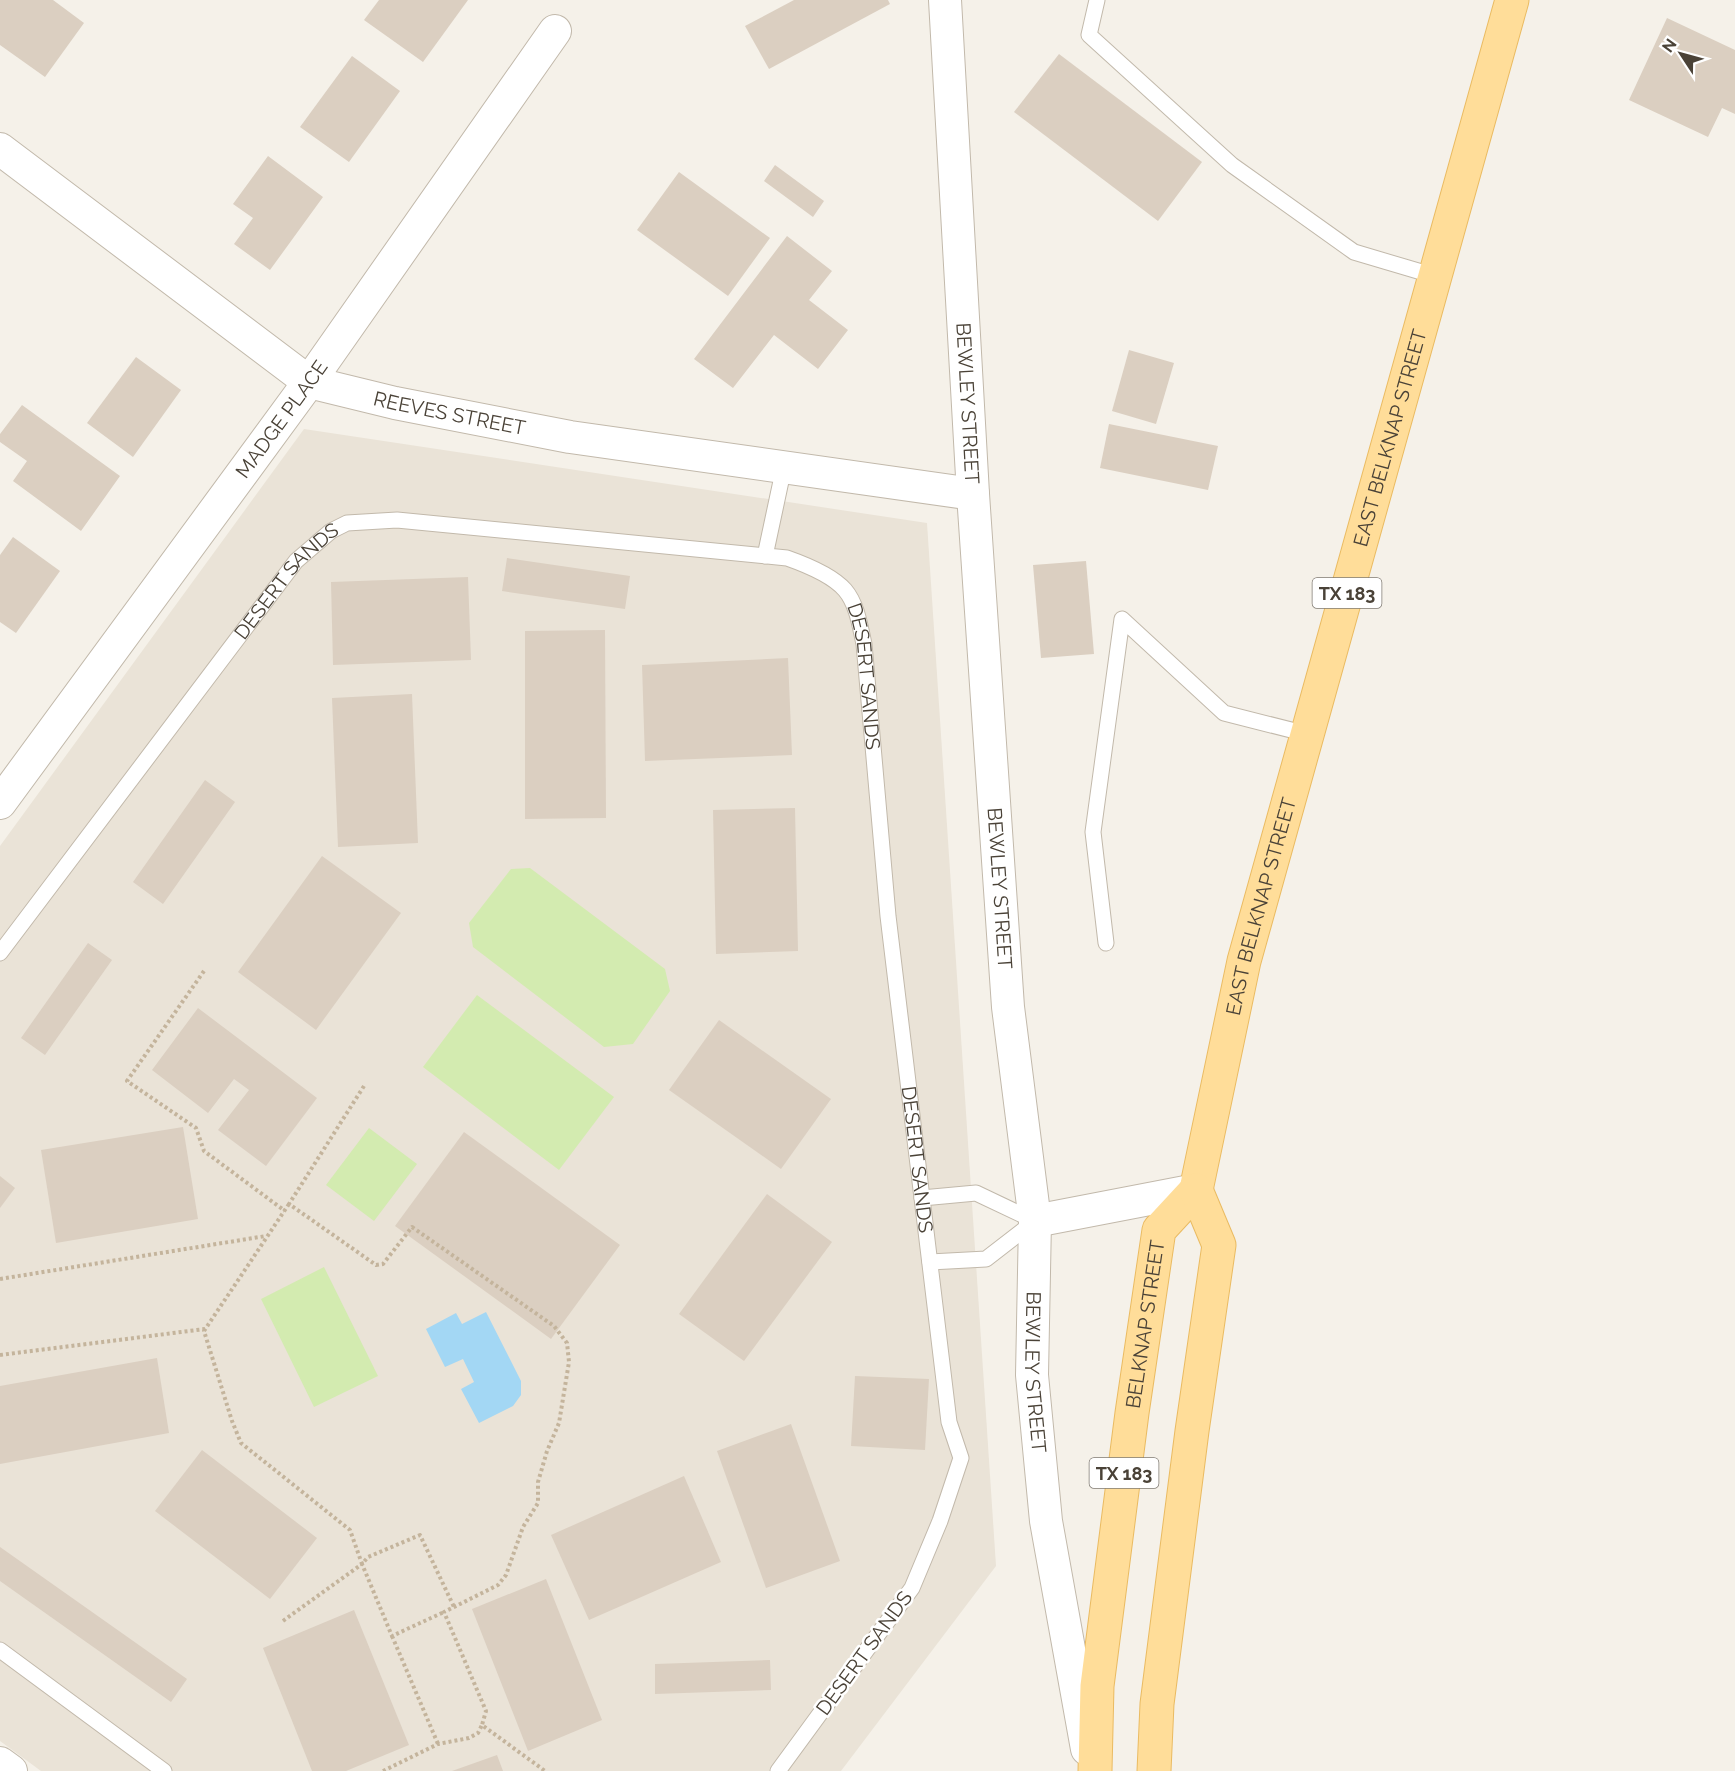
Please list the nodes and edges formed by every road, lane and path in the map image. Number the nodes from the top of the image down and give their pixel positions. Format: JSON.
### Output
{"nodes":[{"id":1,"x":945,"y":0,"type":"edge"},
{"id":2,"x":1097,"y":0,"type":"edge"},
{"id":3,"x":1512,"y":0,"type":"edge"},
{"id":4,"x":555,"y":31,"type":"dead end"},
{"id":5,"x":0,"y":148,"type":"edge"},
{"id":6,"x":1436,"y":276,"type":"junction"},
{"id":7,"x":309,"y":382,"type":"junction"},
{"id":8,"x":783,"y":467,"type":"junction"},
{"id":9,"x":973,"y":494,"type":"junction"},
{"id":10,"x":765,"y":556,"type":"junction"},
{"id":11,"x":1307,"y":734,"type":"junction"},
{"id":12,"x":0,"y":803,"type":"edge"},
{"id":13,"x":1106,"y":943,"type":"dead end"},
{"id":14,"x":0,"y":953,"type":"edge"},
{"id":15,"x":204,"y":971,"type":"dead end"},
{"id":16,"x":364,"y":1086,"type":"dead end"},
{"id":17,"x":1196,"y":1190,"type":"junction"},
{"id":18,"x":922,"y":1198,"type":"junction"},
{"id":19,"x":289,"y":1204,"type":"junction"},
{"id":20,"x":285,"y":1211,"type":"junction"},
{"id":21,"x":1035,"y":1221,"type":"junction"},
{"id":22,"x":267,"y":1236,"type":"junction"},
{"id":23,"x":930,"y":1262,"type":"junction"},
{"id":24,"x":0,"y":1279,"type":"edge"},
{"id":25,"x":205,"y":1328,"type":"junction"},
{"id":26,"x":0,"y":1355,"type":"edge"},
{"id":27,"x":362,"y":1564,"type":"junction"},
{"id":28,"x":454,"y":1607,"type":"junction"},
{"id":29,"x":444,"y":1612,"type":"junction"},
{"id":30,"x":283,"y":1621,"type":"dead end"},
{"id":31,"x":392,"y":1636,"type":"junction"},
{"id":32,"x":0,"y":1650,"type":"edge"},
{"id":33,"x":482,"y":1725,"type":"junction"},
{"id":34,"x":438,"y":1744,"type":"junction"},
{"id":35,"x":0,"y":1763,"type":"edge"},
{"id":36,"x":11,"y":1771,"type":"edge"},
{"id":37,"x":164,"y":1771,"type":"edge"},
{"id":38,"x":383,"y":1771,"type":"edge"},
{"id":39,"x":545,"y":1771,"type":"edge"},
{"id":40,"x":778,"y":1771,"type":"edge"},
{"id":41,"x":1093,"y":1771,"type":"edge"},
{"id":42,"x":1154,"y":1771,"type":"edge"}],
"edges":[{"from":1,"to":9,"type":"street","name":"BEWLEY STREET"},
{"from":2,"to":6,"type":"lane"},
{"from":3,"to":6,"type":"main road","name":"EAST BELKNAP STREET","number":"TX 183"},
{"from":4,"to":7,"type":"street","name":"MADGE PLACE"},
{"from":5,"to":7,"type":"street","name":"REEVES STREET"},
{"from":6,"to":11,"type":"main road","name":"EAST BELKNAP STREET","number":"TX 183"},
{"from":7,"to":8,"type":"street","name":"REEVES STREET"},
{"from":7,"to":12,"type":"street","name":"MADGE PLACE"},
{"from":8,"to":9,"type":"street","name":"REEVES STREET"},
{"from":8,"to":10,"type":"lane"},
{"from":9,"to":21,"type":"street","name":"BEWLEY STREET"},
{"from":10,"to":14,"type":"lane","name":"DESERT SANDS"},
{"from":10,"to":18,"type":"lane","name":"DESERT SANDS"},
{"from":11,"to":13,"type":"lane"},
{"from":11,"to":17,"type":"main road","name":"EAST BELKNAP STREET","number":"TX 183"},
{"from":15,"to":20,"type":"path"},
{"from":16,"to":19,"type":"path"},
{"from":17,"to":21,"type":"street"},
{"from":17,"to":41,"type":"main road","name":"BELKNAP STREET","number":"TX 183"},
{"from":17,"to":42,"type":"main road","number":"TX 183"},
{"from":18,"to":21,"type":"lane"},
{"from":18,"to":23,"type":"lane","name":"DESERT SANDS"},
{"from":19,"to":20,"type":"path"},
{"from":19,"to":28,"type":"path"},
{"from":20,"to":22,"type":"path"},
{"from":21,"to":23,"type":"lane"},
{"from":21,"to":41,"type":"street","name":"BEWLEY STREET"},
{"from":22,"to":24,"type":"path"},
{"from":22,"to":25,"type":"path"},
{"from":23,"to":40,"type":"lane","name":"DESERT SANDS"},
{"from":25,"to":26,"type":"path"},
{"from":25,"to":27,"type":"path"},
{"from":27,"to":28,"type":"path"},
{"from":27,"to":30,"type":"path"},
{"from":27,"to":31,"type":"path"},
{"from":28,"to":29,"type":"path"},
{"from":29,"to":31,"type":"path"},
{"from":29,"to":33,"type":"path"},
{"from":31,"to":34,"type":"path"},
{"from":32,"to":37,"type":"lane"},
{"from":33,"to":34,"type":"path"},
{"from":33,"to":39,"type":"path"},
{"from":34,"to":38,"type":"path"},
{"from":35,"to":36,"type":"street"}]}
